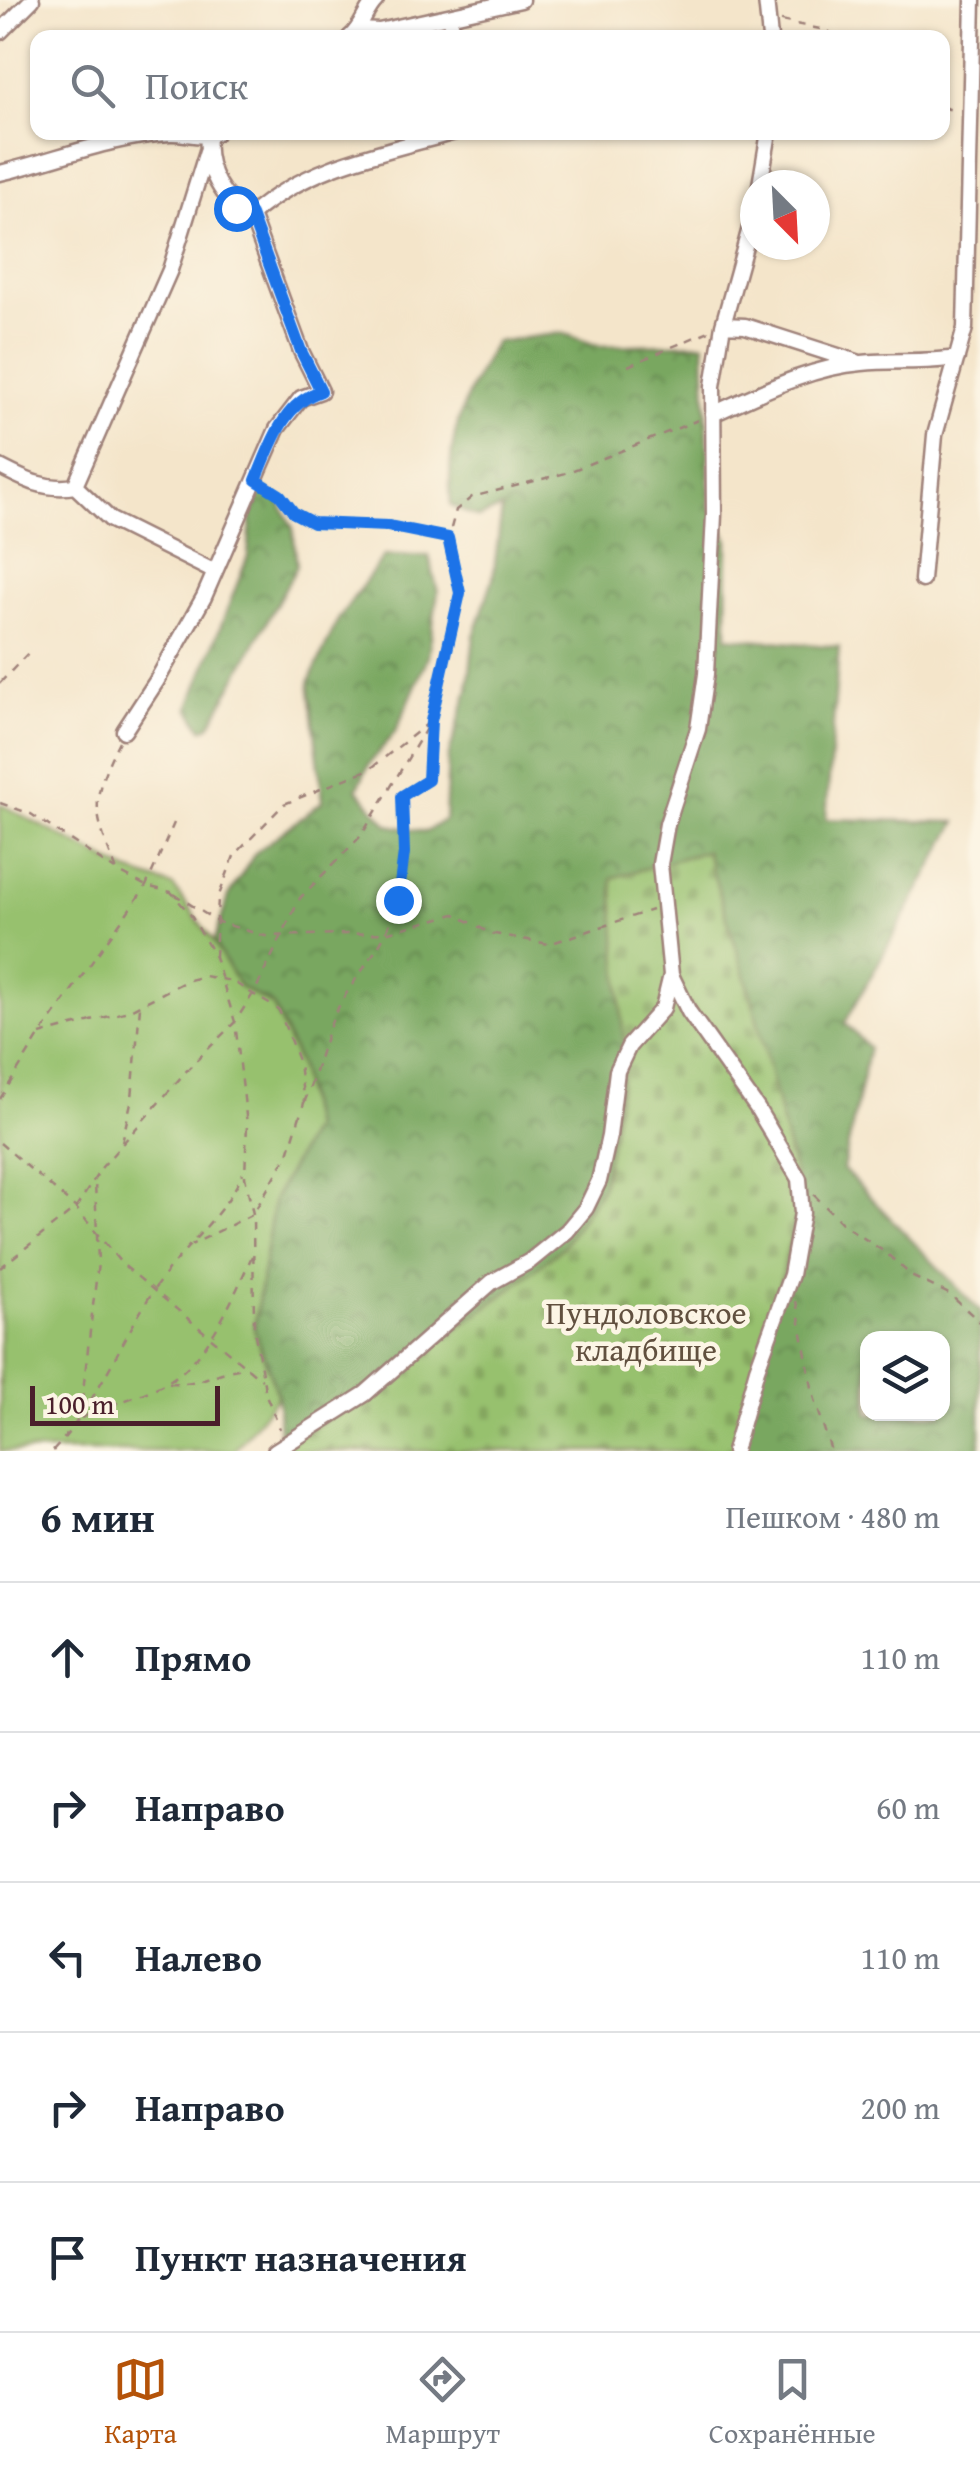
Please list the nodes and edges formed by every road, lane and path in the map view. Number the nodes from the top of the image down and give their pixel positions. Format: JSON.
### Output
{"nodes":[{"id":1,"x":32,"y":0,"type":"edge"},
{"id":2,"x":376,"y":0,"type":"edge"},
{"id":3,"x":521,"y":0,"type":"edge"},
{"id":4,"x":766,"y":0,"type":"edge"},
{"id":5,"x":973,"y":0,"type":"edge"},
{"id":6,"x":450,"y":17,"type":"junction"},
{"id":7,"x":769,"y":20,"type":"junction"},
{"id":8,"x":356,"y":30,"type":"edge"},
{"id":9,"x":384,"y":30,"type":"edge"},
{"id":10,"x":454,"y":30,"type":"edge"},
{"id":11,"x":770,"y":30,"type":"edge"},
{"id":12,"x":825,"y":30,"type":"edge"},
{"id":13,"x":0,"y":32,"type":"edge"},
{"id":14,"x":132,"y":140,"type":"edge"},
{"id":15,"x":211,"y":140,"type":"edge"},
{"id":16,"x":426,"y":140,"type":"edge"},
{"id":17,"x":768,"y":140,"type":"edge"},
{"id":18,"x":763,"y":170,"type":"edge"},
{"id":19,"x":0,"y":173,"type":"edge"},
{"id":20,"x":251,"y":215,"type":"junction"},
{"id":21,"x":742,"y":260,"type":"edge"},
{"id":22,"x":724,"y":325,"type":"junction"},
{"id":23,"x":956,"y":358,"type":"junction"},
{"id":24,"x":861,"y":363,"type":"junction"},
{"id":25,"x":628,"y":366,"type":"dead end"},
{"id":26,"x":713,"y":414,"type":"junction"},
{"id":27,"x":0,"y":467,"type":"edge"},
{"id":28,"x":256,"y":480,"type":"junction"},
{"id":29,"x":75,"y":486,"type":"junction"},
{"id":30,"x":448,"y":538,"type":"junction"},
{"id":31,"x":214,"y":571,"type":"junction"},
{"id":32,"x":922,"y":580,"type":"dead end"},
{"id":33,"x":31,"y":650,"type":"dead end"},
{"id":34,"x":0,"y":683,"type":"edge"},
{"id":35,"x":431,"y":721,"type":"junction"},
{"id":36,"x":124,"y":731,"type":"joint"},
{"id":37,"x":0,"y":802,"type":"edge"},
{"id":38,"x":174,"y":823,"type":"dead end"},
{"id":39,"x":116,"y":871,"type":"junction"},
{"id":40,"x":146,"y":886,"type":"junction"},
{"id":41,"x":171,"y":892,"type":"junction"},
{"id":42,"x":662,"y":904,"type":"junction"},
{"id":43,"x":218,"y":922,"type":"junction"},
{"id":44,"x":385,"y":933,"type":"junction"},
{"id":45,"x":282,"y":936,"type":"junction"},
{"id":46,"x":215,"y":958,"type":"junction"},
{"id":47,"x":671,"y":975,"type":"junction"},
{"id":48,"x":222,"y":978,"type":"junction"},
{"id":49,"x":254,"y":993,"type":"junction"},
{"id":50,"x":140,"y":1006,"type":"junction"},
{"id":51,"x":236,"y":1022,"type":"junction"},
{"id":52,"x":40,"y":1035,"type":"junction"},
{"id":53,"x":0,"y":1099,"type":"edge"},
{"id":54,"x":304,"y":1103,"type":"junction"},
{"id":55,"x":0,"y":1143,"type":"edge"},
{"id":56,"x":120,"y":1147,"type":"junction"},
{"id":57,"x":245,"y":1168,"type":"junction"},
{"id":58,"x":96,"y":1178,"type":"junction"},
{"id":59,"x":800,"y":1179,"type":"junction"},
{"id":60,"x":76,"y":1208,"type":"junction"},
{"id":61,"x":253,"y":1214,"type":"junction"},
{"id":62,"x":96,"y":1233,"type":"junction"},
{"id":63,"x":191,"y":1245,"type":"junction"},
{"id":64,"x":253,"y":1254,"type":"junction"},
{"id":65,"x":0,"y":1268,"type":"edge"},
{"id":66,"x":791,"y":1275,"type":"junction"},
{"id":67,"x":154,"y":1290,"type":"junction"},
{"id":68,"x":980,"y":1322,"type":"edge"},
{"id":69,"x":210,"y":1336,"type":"junction"},
{"id":70,"x":249,"y":1368,"type":"junction"},
{"id":71,"x":263,"y":1380,"type":"junction"},
{"id":72,"x":166,"y":1382,"type":"junction"},
{"id":73,"x":80,"y":1418,"type":"junction"},
{"id":74,"x":281,"y":1448,"type":"edge"},
{"id":75,"x":53,"y":1451,"type":"edge"},
{"id":76,"x":734,"y":1451,"type":"edge"},
{"id":77,"x":832,"y":1451,"type":"edge"}],
"edges":[{"from":1,"to":13,"type":"street"},
{"from":2,"to":8,"type":"street"},
{"from":3,"to":6,"type":"street"},
{"from":4,"to":7,"type":"street"},
{"from":5,"to":23,"type":"street"},
{"from":6,"to":9,"type":"street"},
{"from":6,"to":10,"type":"street"},
{"from":7,"to":11,"type":"street"},
{"from":7,"to":12,"type":"path"},
{"from":14,"to":19,"type":"street"},
{"from":15,"to":20,"type":"street"},
{"from":15,"to":29,"type":"street"},
{"from":16,"to":20,"type":"street"},
{"from":17,"to":18,"type":"street"},
{"from":20,"to":28,"type":"street"},
{"from":21,"to":22,"type":"street"},
{"from":22,"to":24,"type":"street"},
{"from":22,"to":25,"type":"path"},
{"from":22,"to":26,"type":"street"},
{"from":23,"to":24,"type":"street"},
{"from":23,"to":32,"type":"street"},
{"from":24,"to":26,"type":"street"},
{"from":26,"to":30,"type":"path"},
{"from":26,"to":42,"type":"street"},
{"from":27,"to":29,"type":"street"},
{"from":28,"to":30,"type":"path"},
{"from":28,"to":31,"type":"street"},
{"from":29,"to":31,"type":"street"},
{"from":30,"to":35,"type":"path"},
{"from":31,"to":36,"type":"street"},
{"from":33,"to":34,"type":"path"},
{"from":35,"to":43,"type":"path"},
{"from":35,"to":44,"type":"path"},
{"from":35,"to":45,"type":"path"},
{"from":36,"to":39,"type":"path"},
{"from":37,"to":39,"type":"path"},
{"from":38,"to":40,"type":"path"},
{"from":39,"to":40,"type":"path"},
{"from":40,"to":41,"type":"path"},
{"from":40,"to":52,"type":"path"},
{"from":41,"to":43,"type":"path"},
{"from":41,"to":46,"type":"path"},
{"from":42,"to":44,"type":"path"},
{"from":42,"to":47,"type":"street"},
{"from":43,"to":45,"type":"path"},
{"from":43,"to":46,"type":"path"},
{"from":44,"to":45,"type":"path"},
{"from":44,"to":54,"type":"path"},
{"from":45,"to":49,"type":"path"},
{"from":46,"to":48,"type":"path"},
{"from":47,"to":59,"type":"street"},
{"from":47,"to":74,"type":"street"},
{"from":48,"to":49,"type":"path"},
{"from":48,"to":50,"type":"path"},
{"from":48,"to":51,"type":"path"},
{"from":49,"to":51,"type":"path"},
{"from":49,"to":54,"type":"path"},
{"from":50,"to":52,"type":"path"},
{"from":50,"to":56,"type":"path"},
{"from":51,"to":56,"type":"path"},
{"from":51,"to":57,"type":"path"},
{"from":52,"to":53,"type":"path"},
{"from":54,"to":61,"type":"path"},
{"from":55,"to":60,"type":"path"},
{"from":56,"to":58,"type":"path"},
{"from":57,"to":61,"type":"path"},
{"from":57,"to":63,"type":"path"},
{"from":58,"to":60,"type":"path"},
{"from":58,"to":62,"type":"path"},
{"from":59,"to":66,"type":"street"},
{"from":59,"to":68,"type":"path"},
{"from":60,"to":62,"type":"path"},
{"from":60,"to":65,"type":"path"},
{"from":61,"to":63,"type":"path"},
{"from":61,"to":64,"type":"path"},
{"from":62,"to":67,"type":"path"},
{"from":62,"to":73,"type":"path"},
{"from":63,"to":67,"type":"path"},
{"from":64,"to":69,"type":"path"},
{"from":64,"to":71,"type":"path"},
{"from":66,"to":76,"type":"street"},
{"from":66,"to":77,"type":"path"},
{"from":67,"to":69,"type":"path"},
{"from":67,"to":73,"type":"path"},
{"from":69,"to":70,"type":"path"},
{"from":69,"to":72,"type":"path"},
{"from":70,"to":71,"type":"path"},
{"from":70,"to":72,"type":"path"},
{"from":71,"to":74,"type":"path"},
{"from":72,"to":73,"type":"path"},
{"from":73,"to":75,"type":"path"}]}
